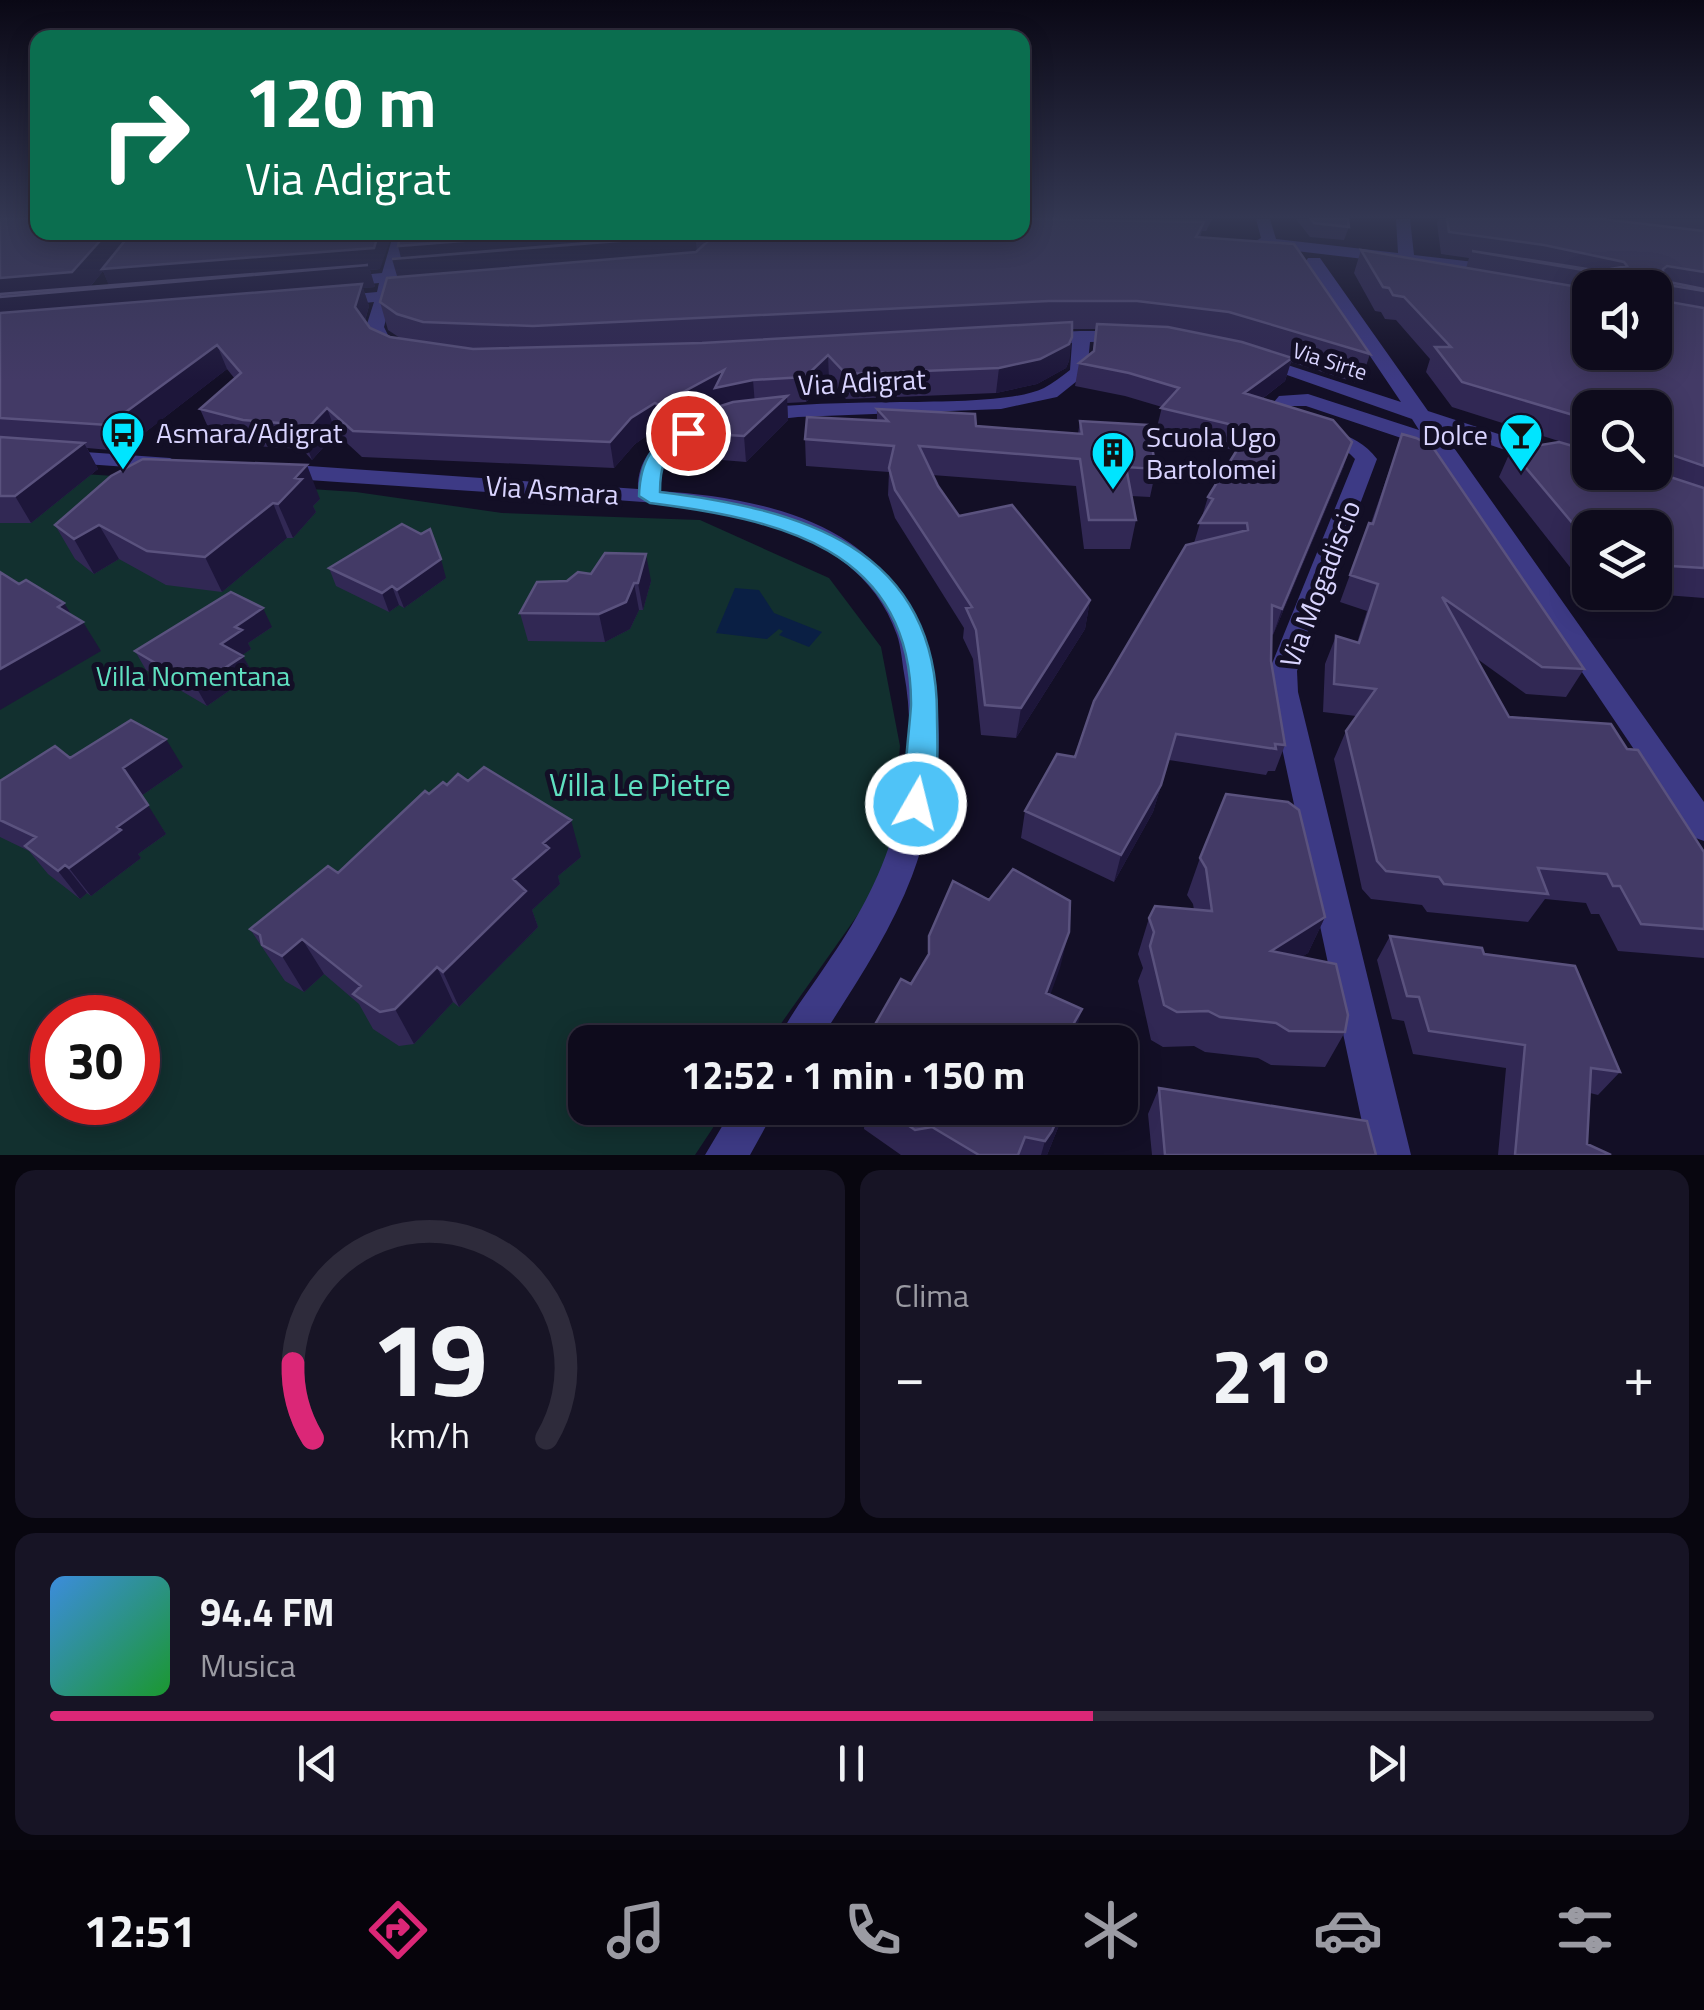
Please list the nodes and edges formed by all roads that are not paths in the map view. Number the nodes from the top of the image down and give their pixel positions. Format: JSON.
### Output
{"nodes":[{"id":1,"x":390,"y":273,"type":"edge"},
{"id":2,"x":439,"y":273,"type":"edge"},
{"id":3,"x":1322,"y":273,"type":"edge"},
{"id":4,"x":1410,"y":273,"type":"edge"},
{"id":5,"x":322,"y":283,"type":"edge"},
{"id":6,"x":386,"y":287,"type":"junction"},
{"id":7,"x":1496,"y":288,"type":"edge"},
{"id":8,"x":434,"y":292,"type":"edge"},
{"id":9,"x":314,"y":302,"type":"edge"},
{"id":10,"x":1080,"y":336,"type":"junction"},
{"id":11,"x":1031,"y":338,"type":"edge"},
{"id":12,"x":1152,"y":338,"type":"edge"},
{"id":13,"x":414,"y":356,"type":"edge"},
{"id":14,"x":1242,"y":357,"type":"edge"},
{"id":15,"x":1418,"y":414,"type":"junction"},
{"id":16,"x":1438,"y":443,"type":"junction"},
{"id":17,"x":0,"y":452,"type":"edge"},
{"id":18,"x":1572,"y":465,"type":"edge"},
{"id":19,"x":195,"y":466,"type":"edge"},
{"id":20,"x":253,"y":470,"type":"edge"},
{"id":21,"x":650,"y":496,"type":"junction"},
{"id":22,"x":1704,"y":828,"type":"edge"},
{"id":23,"x":808,"y":1025,"type":"edge"},
{"id":24,"x":745,"y":1125,"type":"edge"},
{"id":25,"x":726,"y":1155,"type":"edge"},
{"id":26,"x":1390,"y":1155,"type":"edge"}],
"edges":[{"from":1,"to":6,"type":"street"},
{"from":2,"to":6,"type":"street"},
{"from":3,"to":15,"type":"street"},
{"from":4,"to":7,"type":"street"},
{"from":5,"to":6,"type":"street"},
{"from":6,"to":8,"type":"street"},
{"from":6,"to":9,"type":"street"},
{"from":6,"to":13,"type":"street"},
{"from":10,"to":11,"type":"street"},
{"from":10,"to":12,"type":"street"},
{"from":10,"to":21,"type":"street","name":"Via Adigrat"},
{"from":14,"to":15,"type":"street","name":"Via Sirte"},
{"from":15,"to":16,"type":"street"},
{"from":15,"to":18,"type":"street","name":"Via Sirte"},
{"from":16,"to":22,"type":"street"},
{"from":16,"to":26,"type":"street","name":"Via Mogadiscio"},
{"from":17,"to":19,"type":"street"},
{"from":20,"to":21,"type":"street","name":"Via Asmara"},
{"from":21,"to":23,"type":"street","name":"Via Asmara"},
{"from":24,"to":25,"type":"street"}]}
